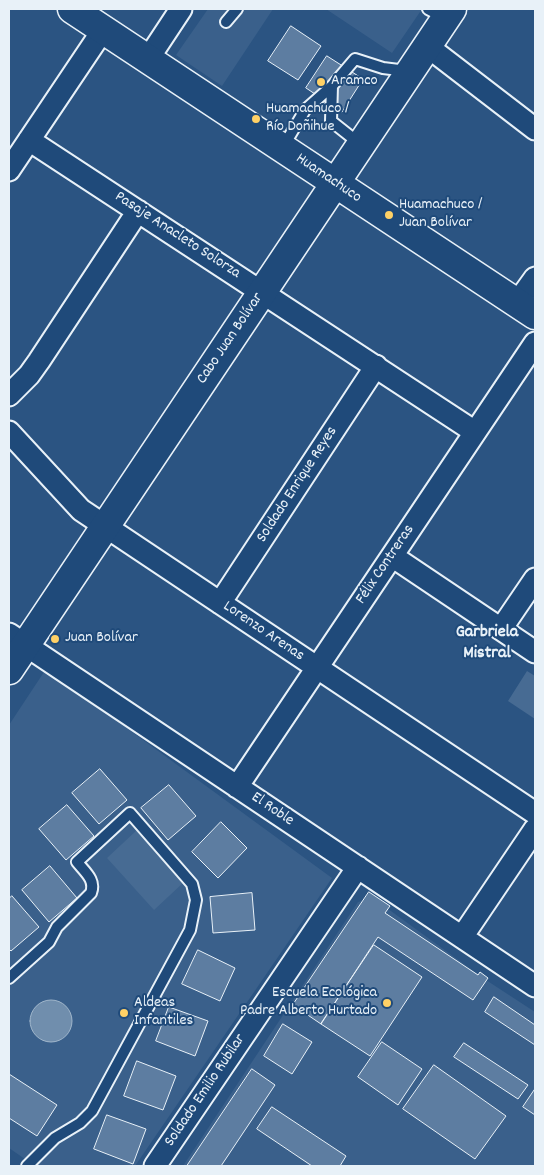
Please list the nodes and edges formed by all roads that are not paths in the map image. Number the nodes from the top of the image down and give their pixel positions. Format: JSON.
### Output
{"nodes":[{"id":1,"x":72,"y":9,"type":"edge"},
{"id":2,"x":181,"y":9,"type":"edge"},
{"id":3,"x":237,"y":9,"type":"edge"},
{"id":4,"x":442,"y":12,"type":"edge"},
{"id":5,"x":226,"y":22,"type":"dead end"},
{"id":6,"x":103,"y":30,"type":"junction"},
{"id":7,"x":427,"y":46,"type":"junction"},
{"id":8,"x":148,"y":59,"type":"junction"},
{"id":9,"x":410,"y":71,"type":"junction"},
{"id":10,"x":332,"y":86,"type":"junction"},
{"id":11,"x":532,"y":119,"type":"edge"},
{"id":12,"x":29,"y":140,"type":"junction"},
{"id":13,"x":361,"y":145,"type":"junction"},
{"id":14,"x":280,"y":148,"type":"junction"},
{"id":15,"x":11,"y":162,"type":"edge"},
{"id":16,"x":335,"y":184,"type":"junction"},
{"id":17,"x":138,"y":211,"type":"junction"},
{"id":18,"x":535,"y":278,"type":"edge"},
{"id":19,"x":262,"y":292,"type":"junction"},
{"id":20,"x":526,"y":309,"type":"edge"},
{"id":21,"x":535,"y":344,"type":"edge"},
{"id":22,"x":376,"y":366,"type":"junction"},
{"id":23,"x":9,"y":394,"type":"edge"},
{"id":24,"x":9,"y":432,"type":"edge"},
{"id":25,"x":475,"y":432,"type":"junction"},
{"id":26,"x":105,"y":527,"type":"junction"},
{"id":27,"x":392,"y":556,"type":"junction"},
{"id":28,"x":535,"y":579,"type":"edge"},
{"id":29,"x":220,"y":603,"type":"junction"},
{"id":30,"x":502,"y":629,"type":"junction"},
{"id":31,"x":17,"y":640,"type":"edge"},
{"id":32,"x":535,"y":652,"type":"edge"},
{"id":33,"x":317,"y":668,"type":"junction"},
{"id":34,"x":9,"y":670,"type":"edge"},
{"id":35,"x":237,"y":787,"type":"junction"},
{"id":36,"x":535,"y":813,"type":"edge"},
{"id":37,"x":535,"y":829,"type":"edge"},
{"id":38,"x":358,"y":867,"type":"junction"},
{"id":39,"x":462,"y":937,"type":"junction"},
{"id":40,"x":9,"y":978,"type":"edge"},
{"id":41,"x":535,"y":986,"type":"edge"},
{"id":42,"x":26,"y":1166,"type":"edge"},
{"id":43,"x":156,"y":1166,"type":"edge"}],
"edges":[{"from":1,"to":6,"type":"street","name":"Huamachuco"},
{"from":2,"to":8,"type":"street"},
{"from":3,"to":5,"type":"lane"},
{"from":4,"to":7,"type":"street","name":"Cabo Juan Bolívar"},
{"from":6,"to":8,"type":"street","name":"Huamachuco"},
{"from":6,"to":12,"type":"street"},
{"from":7,"to":9,"type":"street","name":"Cabo Juan Bolívar"},
{"from":7,"to":11,"type":"street"},
{"from":8,"to":14,"type":"street","name":"Huamachuco"},
{"from":9,"to":10,"type":"lane"},
{"from":9,"to":13,"type":"street","name":"Cabo Juan Bolívar"},
{"from":10,"to":13,"type":"lane"},
{"from":10,"to":14,"type":"lane"},
{"from":12,"to":15,"type":"street"},
{"from":12,"to":17,"type":"street","name":"Pasaje Anacleto Solorza"},
{"from":13,"to":16,"type":"street","name":"Cabo Juan Bolívar"},
{"from":14,"to":16,"type":"street","name":"Huamachuco"},
{"from":16,"to":19,"type":"street","name":"Cabo Juan Bolívar"},
{"from":16,"to":20,"type":"street","name":"Huamachuco"},
{"from":17,"to":19,"type":"street","name":"Pasaje Anacleto Solorza"},
{"from":17,"to":23,"type":"street"},
{"from":18,"to":20,"type":"street"},
{"from":19,"to":22,"type":"street","name":"Pasaje Anacleto Solorza"},
{"from":19,"to":26,"type":"street","name":"Cabo Juan Bolívar"},
{"from":21,"to":25,"type":"street","name":"Félix Contreras"},
{"from":22,"to":25,"type":"street","name":"Pasaje Anacleto Solorza"},
{"from":22,"to":29,"type":"street","name":"Soldado Enrique Reyes"},
{"from":24,"to":26,"type":"street","name":"Lorenzo Arenas"},
{"from":25,"to":27,"type":"street","name":"Félix Contreras"},
{"from":26,"to":29,"type":"street","name":"Lorenzo Arenas"},
{"from":26,"to":31,"type":"street","name":"Cabo Juan Bolívar"},
{"from":27,"to":30,"type":"street"},
{"from":27,"to":33,"type":"street","name":"Félix Contreras"},
{"from":28,"to":30,"type":"street"},
{"from":29,"to":33,"type":"street","name":"Lorenzo Arenas"},
{"from":30,"to":32,"type":"street"},
{"from":31,"to":34,"type":"street","name":"Cabo Juan Bolívar"},
{"from":31,"to":35,"type":"street","name":"El Roble"},
{"from":33,"to":35,"type":"street","name":"Félix Contreras"},
{"from":33,"to":36,"type":"street","name":"Lorenzo Arenas"},
{"from":35,"to":38,"type":"street","name":"El Roble"},
{"from":37,"to":39,"type":"street"},
{"from":38,"to":39,"type":"street","name":"El Roble"},
{"from":38,"to":43,"type":"street","name":"Soldado Emilio Rubilar"},
{"from":39,"to":41,"type":"street","name":"El Roble"},
{"from":40,"to":42,"type":"lane"}]}
